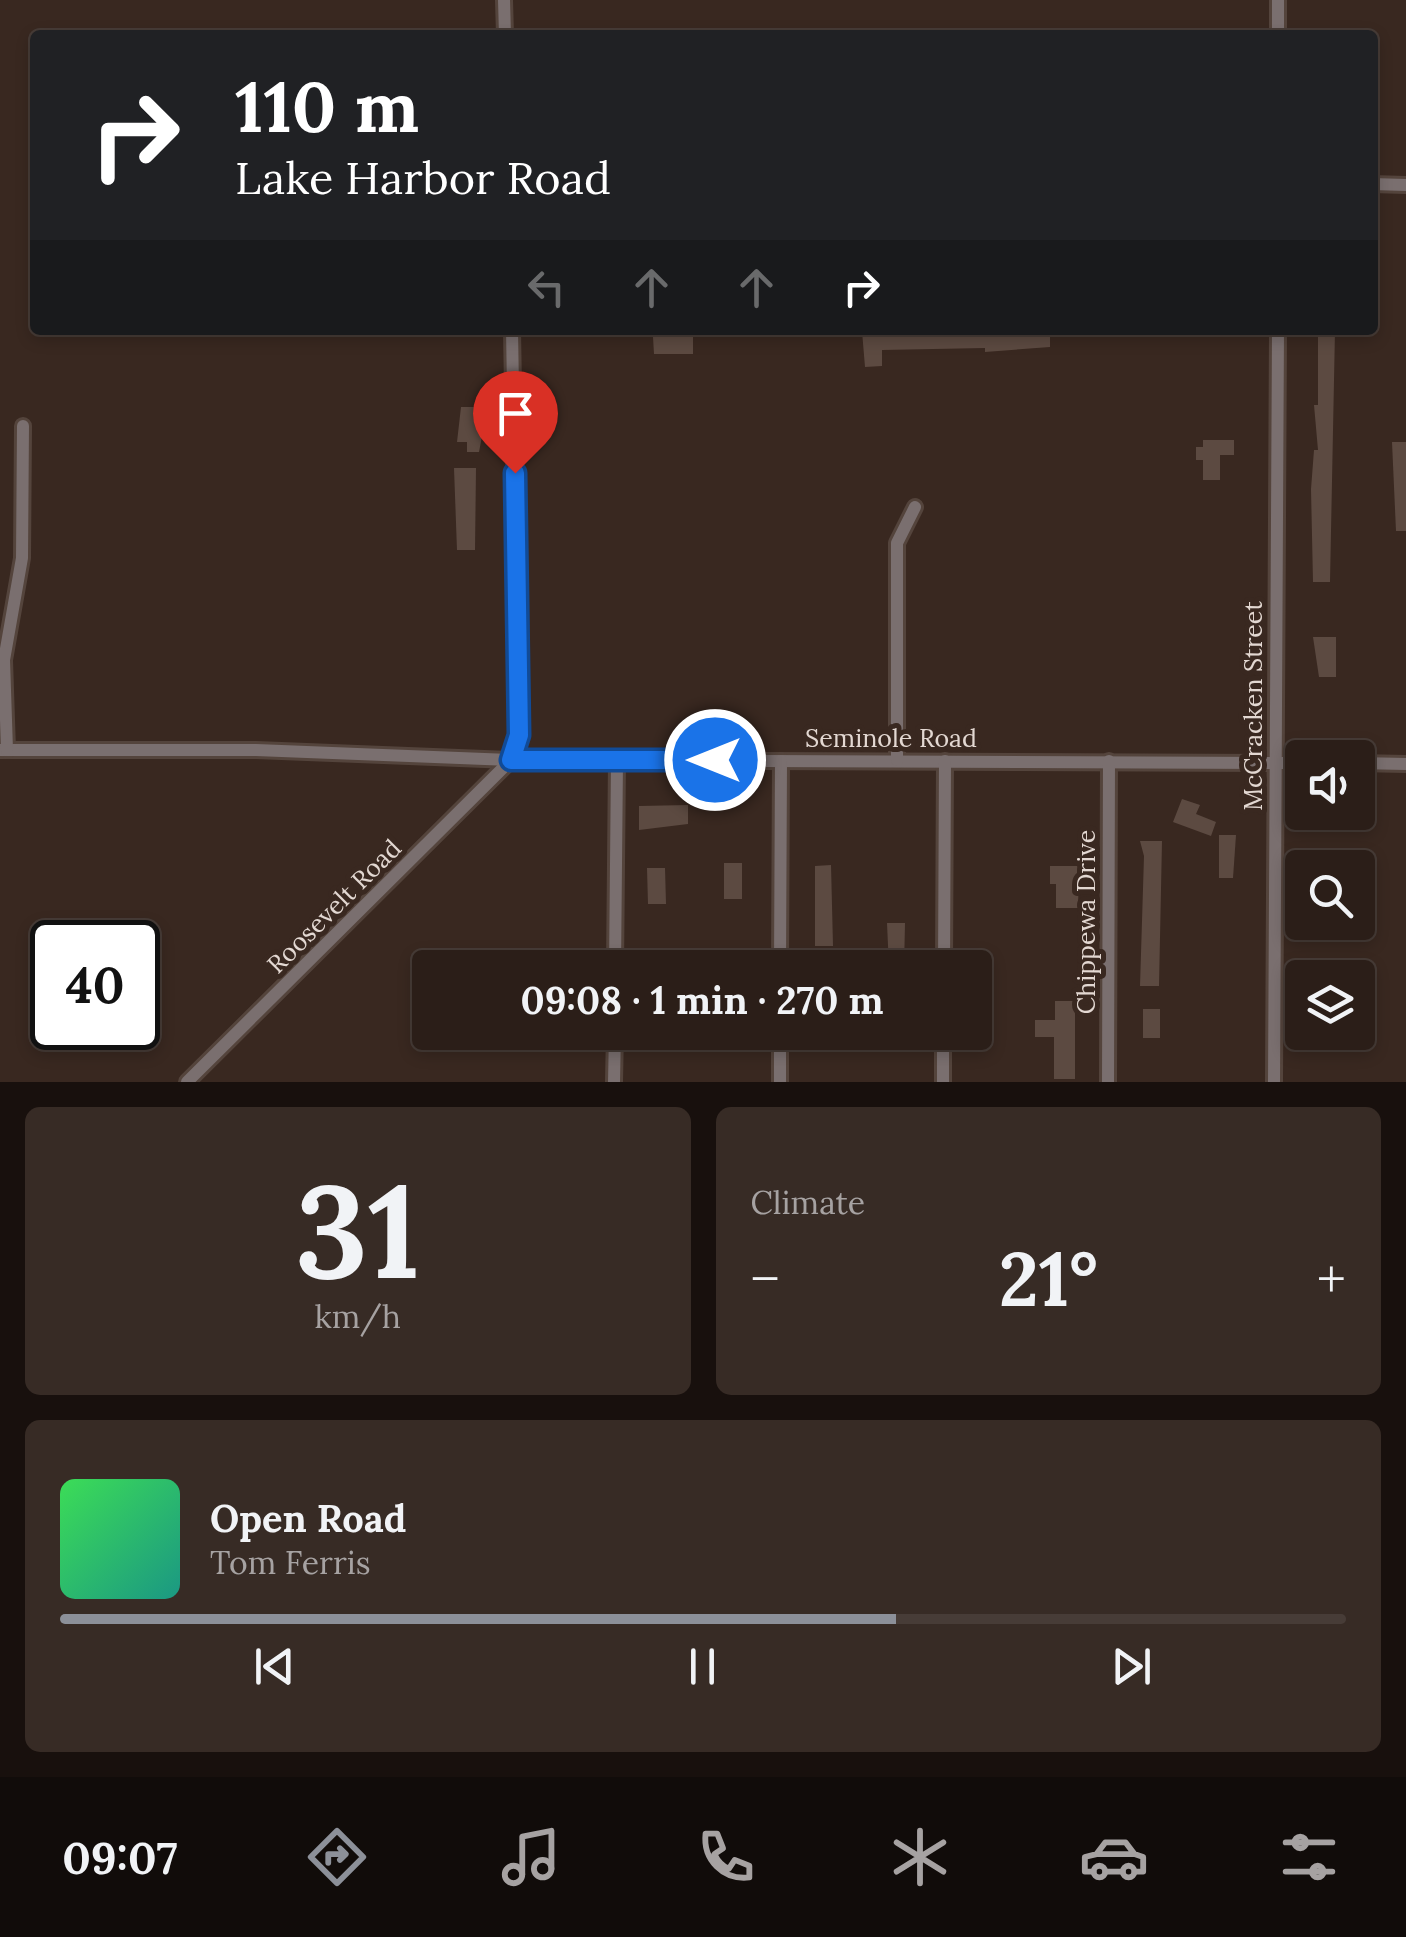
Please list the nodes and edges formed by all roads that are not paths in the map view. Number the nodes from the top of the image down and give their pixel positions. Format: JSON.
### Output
{"nodes":[{"id":1,"x":504,"y":0,"type":"edge"},
{"id":2,"x":1278,"y":0,"type":"edge"},
{"id":3,"x":505,"y":30,"type":"edge"},
{"id":4,"x":1278,"y":30,"type":"edge"},
{"id":5,"x":1378,"y":184,"type":"edge"},
{"id":6,"x":1406,"y":185,"type":"edge"},
{"id":7,"x":512,"y":335,"type":"edge"},
{"id":8,"x":1278,"y":335,"type":"edge"},
{"id":9,"x":23,"y":426,"type":"dead end"},
{"id":10,"x":915,"y":507,"type":"dead end"},
{"id":11,"x":4,"y":750,"type":"edge"},
{"id":12,"x":511,"y":760,"type":"junction"},
{"id":13,"x":617,"y":760,"type":"junction"},
{"id":14,"x":781,"y":760,"type":"junction"},
{"id":15,"x":897,"y":760,"type":"junction"},
{"id":16,"x":945,"y":761,"type":"junction"},
{"id":17,"x":1109,"y":761,"type":"junction"},
{"id":18,"x":1275,"y":762,"type":"junction"},
{"id":19,"x":1285,"y":762,"type":"edge"},
{"id":20,"x":1375,"y":764,"type":"edge"},
{"id":21,"x":1406,"y":764,"type":"edge"},
{"id":22,"x":615,"y":950,"type":"edge"},
{"id":23,"x":780,"y":950,"type":"edge"},
{"id":24,"x":944,"y":950,"type":"edge"},
{"id":25,"x":614,"y":1050,"type":"edge"},
{"id":26,"x":780,"y":1050,"type":"edge"},
{"id":27,"x":943,"y":1050,"type":"edge"},
{"id":28,"x":187,"y":1082,"type":"edge"},
{"id":29,"x":614,"y":1082,"type":"edge"},
{"id":30,"x":780,"y":1082,"type":"edge"},
{"id":31,"x":943,"y":1082,"type":"edge"},
{"id":32,"x":1108,"y":1082,"type":"edge"},
{"id":33,"x":1274,"y":1082,"type":"edge"}],
"edges":[{"from":1,"to":3,"type":"street"},
{"from":2,"to":4,"type":"street"},
{"from":5,"to":6,"type":"street"},
{"from":7,"to":12,"type":"street"},
{"from":8,"to":18,"type":"street","name":"McCracken Street"},
{"from":9,"to":11,"type":"street"},
{"from":10,"to":15,"type":"street"},
{"from":11,"to":12,"type":"street","name":"Seminole Road"},
{"from":12,"to":13,"type":"street","name":"Seminole Road"},
{"from":12,"to":28,"type":"street","name":"Roosevelt Road"},
{"from":13,"to":14,"type":"street","name":"Seminole Road"},
{"from":13,"to":22,"type":"street"},
{"from":14,"to":15,"type":"street","name":"Seminole Road"},
{"from":14,"to":23,"type":"street"},
{"from":15,"to":16,"type":"street","name":"Seminole Road"},
{"from":16,"to":17,"type":"street","name":"Seminole Road"},
{"from":16,"to":24,"type":"street"},
{"from":17,"to":18,"type":"street","name":"Seminole Road"},
{"from":17,"to":32,"type":"street","name":"Chippewa Drive"},
{"from":18,"to":19,"type":"street","name":"Seminole Road"},
{"from":18,"to":33,"type":"street","name":"McCracken Street"},
{"from":20,"to":21,"type":"street"},
{"from":25,"to":29,"type":"street"},
{"from":26,"to":30,"type":"street"},
{"from":27,"to":31,"type":"street"}]}
